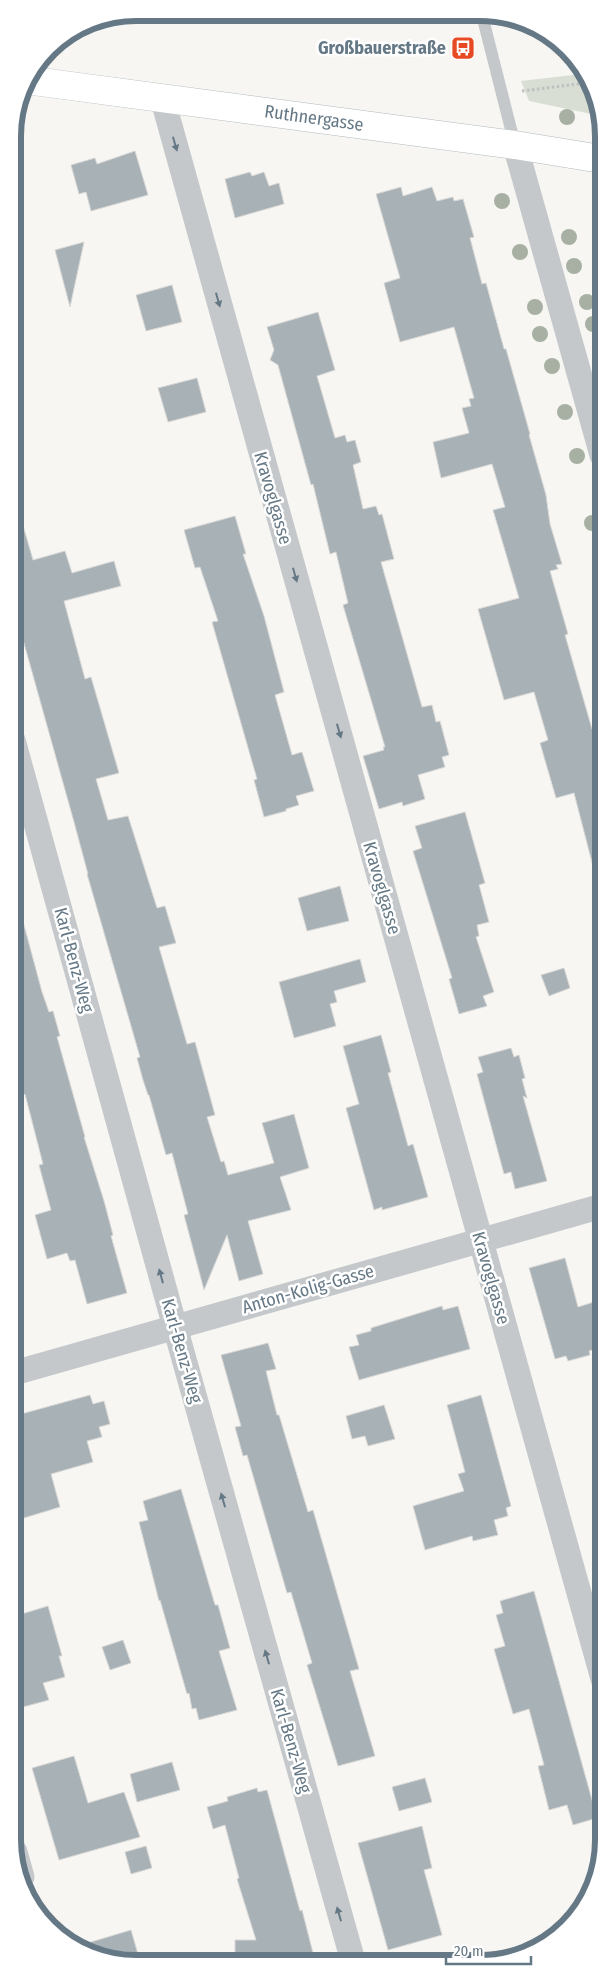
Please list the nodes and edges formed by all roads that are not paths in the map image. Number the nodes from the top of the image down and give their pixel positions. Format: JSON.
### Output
{"nodes":[{"id":1,"x":484,"y":21,"type":"edge"},
{"id":2,"x":35,"y":81,"type":"edge"},
{"id":3,"x":162,"y":97,"type":"junction"},
{"id":4,"x":516,"y":145,"type":"junction"},
{"id":5,"x":595,"y":158,"type":"edge"},
{"id":6,"x":595,"y":430,"type":"edge"},
{"id":7,"x":21,"y":766,"type":"edge"},
{"id":8,"x":595,"y":1208,"type":"edge"},
{"id":9,"x":481,"y":1240,"type":"junction"},
{"id":10,"x":175,"y":1327,"type":"junction"},
{"id":11,"x":21,"y":1371,"type":"edge"},
{"id":12,"x":595,"y":1650,"type":"edge"},
{"id":13,"x":351,"y":1955,"type":"edge"}],
"edges":[{"from":1,"to":4,"type":"lane"},
{"from":2,"to":3,"type":"street","name":"Ruthnergasse"},
{"from":3,"to":4,"type":"street","name":"Ruthnergasse"},
{"from":3,"to":9,"type":"street","name":"Kravoglgasse","one_way":true},
{"from":4,"to":5,"type":"street","name":"Ruthnergasse"},
{"from":4,"to":6,"type":"street"},
{"from":10,"to":7,"type":"street","name":"Karl-Benz-Weg","one_way":true},
{"from":8,"to":9,"type":"street","name":"Anton-Kolig-Gasse"},
{"from":9,"to":10,"type":"street","name":"Anton-Kolig-Gasse"},
{"from":9,"to":12,"type":"street","name":"Kravoglgasse"},
{"from":10,"to":11,"type":"street","name":"Anton-Kolig-Gasse"},
{"from":13,"to":10,"type":"street","name":"Karl-Benz-Weg","one_way":true}]}
